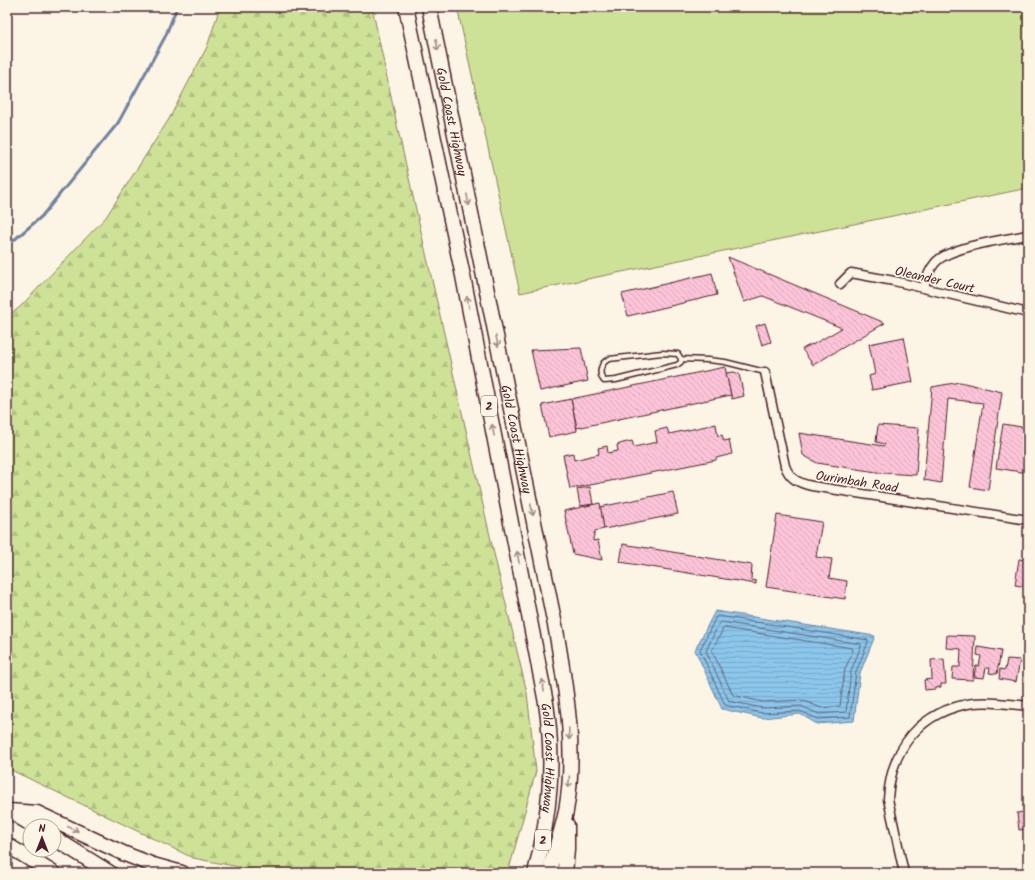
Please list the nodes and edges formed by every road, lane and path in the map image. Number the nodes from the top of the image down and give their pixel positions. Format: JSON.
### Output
{"nodes":[{"id":1,"x":406,"y":7,"type":"edge"},
{"id":2,"x":429,"y":7,"type":"edge"},
{"id":3,"x":1028,"y":235,"type":"edge"},
{"id":4,"x":840,"y":284,"type":"dead end"},
{"id":5,"x":924,"y":288,"type":"junction"},
{"id":6,"x":1028,"y":313,"type":"edge"},
{"id":7,"x":681,"y":359,"type":"junction"},
{"id":8,"x":766,"y":372,"type":"joint"},
{"id":9,"x":1028,"y":520,"type":"edge"},
{"id":10,"x":1028,"y":706,"type":"edge"},
{"id":11,"x":8,"y":811,"type":"edge"},
{"id":12,"x":566,"y":811,"type":"junction"},
{"id":13,"x":22,"y":819,"type":"edge"},
{"id":14,"x":62,"y":843,"type":"edge"},
{"id":15,"x":7,"y":845,"type":"edge"},
{"id":16,"x":7,"y":871,"type":"edge"},
{"id":17,"x":10,"y":873,"type":"edge"},
{"id":18,"x":54,"y":873,"type":"edge"},
{"id":19,"x":110,"y":873,"type":"edge"},
{"id":20,"x":182,"y":873,"type":"edge"},
{"id":21,"x":535,"y":873,"type":"edge"},
{"id":22,"x":549,"y":873,"type":"edge"},
{"id":23,"x":557,"y":873,"type":"edge"},
{"id":24,"x":566,"y":873,"type":"edge"},
{"id":25,"x":904,"y":873,"type":"edge"}],
"edges":[{"from":21,"to":1,"type":"highway","name":"Gold Coast Highway","number":"2","one_way":true},
{"from":2,"to":12,"type":"highway","name":"Gold Coast Highway","number":"2","one_way":true},
{"from":3,"to":5,"type":"street"},
{"from":4,"to":5,"type":"street","name":"Oleander Court"},
{"from":5,"to":6,"type":"street","name":"Oleander Court"},
{"from":7,"to":7,"type":"lane"},
{"from":7,"to":8,"type":"lane"},
{"from":8,"to":9,"type":"street","name":"Ourimbah Road"},
{"from":10,"to":25,"type":"street"},
{"from":11,"to":13,"type":"highway"},
{"from":11,"to":20,"type":"highway","one_way":true},
{"from":12,"to":22,"type":"highway","name":"Gold Coast Highway","number":"2"},
{"from":12,"to":23,"type":"highway"},
{"from":12,"to":24,"type":"highway"},
{"from":14,"to":19,"type":"highway"},
{"from":15,"to":18,"type":"highway"},
{"from":16,"to":17,"type":"lane"}]}
